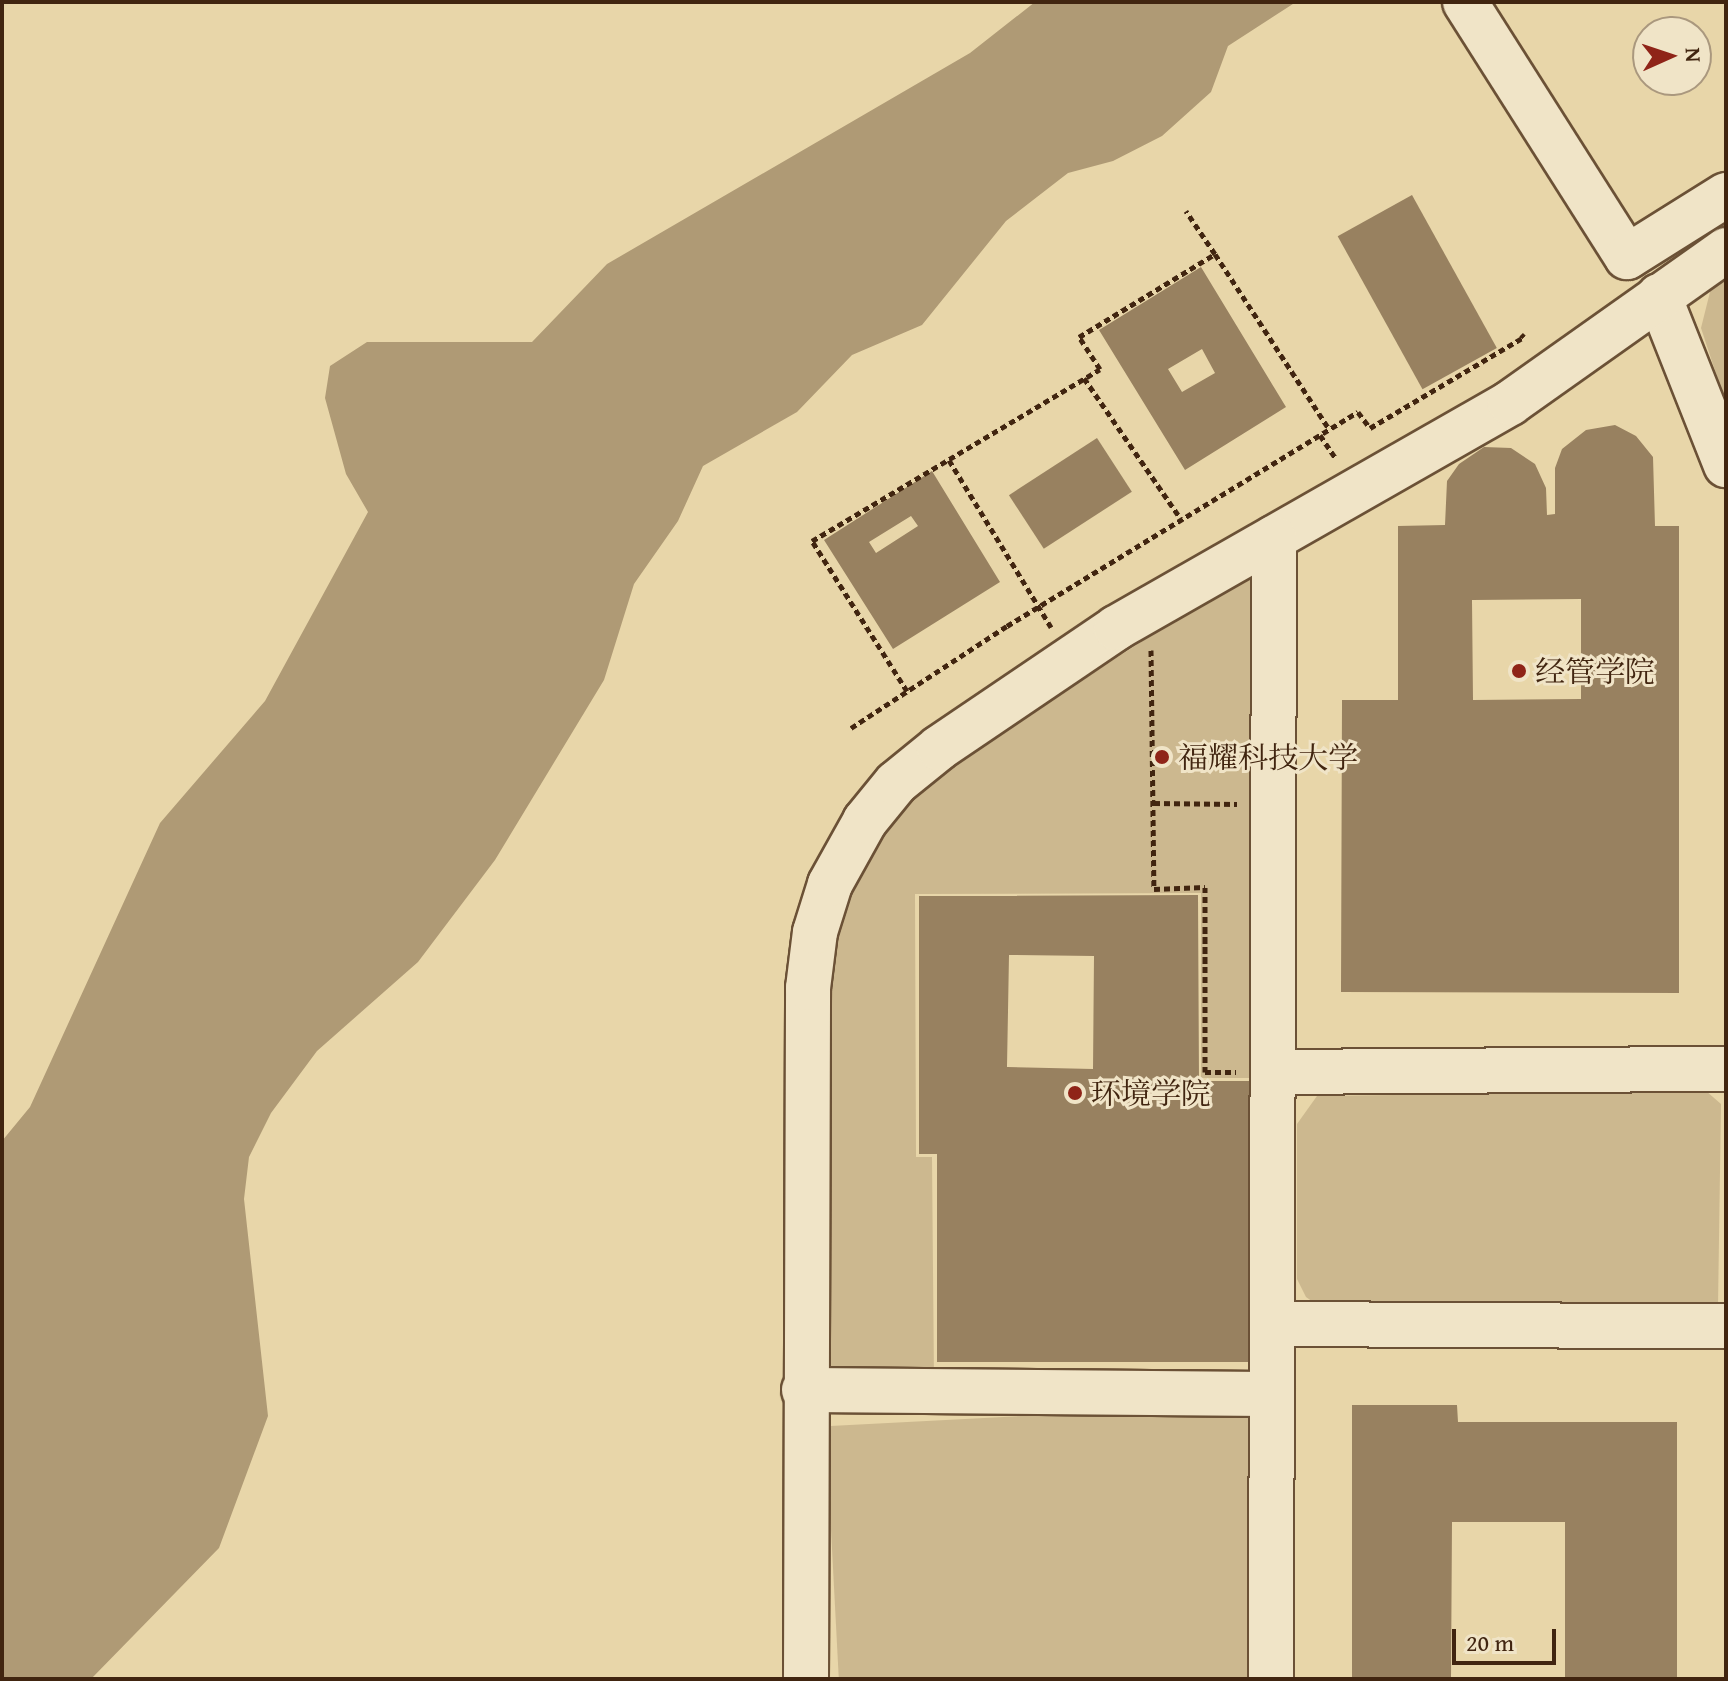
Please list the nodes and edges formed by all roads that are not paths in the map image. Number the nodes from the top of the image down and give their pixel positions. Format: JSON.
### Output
{"nodes":[{"id":1,"x":1465,"y":2,"type":"edge"},
{"id":2,"x":1726,"y":195,"type":"edge"},
{"id":3,"x":1726,"y":250,"type":"edge"},
{"id":4,"x":1659,"y":296,"type":"junction"},
{"id":5,"x":1726,"y":465,"type":"edge"},
{"id":6,"x":1274,"y":538,"type":"junction"},
{"id":7,"x":1726,"y":1069,"type":"edge"},
{"id":8,"x":1273,"y":1072,"type":"junction"},
{"id":9,"x":1272,"y":1324,"type":"junction"},
{"id":10,"x":1726,"y":1326,"type":"edge"},
{"id":11,"x":804,"y":1390,"type":"junction"},
{"id":12,"x":1272,"y":1394,"type":"junction"},
{"id":13,"x":806,"y":1679,"type":"edge"},
{"id":14,"x":1271,"y":1679,"type":"edge"}],
"edges":[{"from":1,"to":2,"type":"street"},
{"from":3,"to":4,"type":"street"},
{"from":4,"to":5,"type":"street"},
{"from":4,"to":6,"type":"street"},
{"from":6,"to":8,"type":"street"},
{"from":6,"to":11,"type":"street"},
{"from":7,"to":8,"type":"street"},
{"from":8,"to":9,"type":"street"},
{"from":9,"to":10,"type":"street"},
{"from":9,"to":12,"type":"street"},
{"from":11,"to":12,"type":"street"},
{"from":11,"to":13,"type":"street"},
{"from":12,"to":14,"type":"street"}]}
